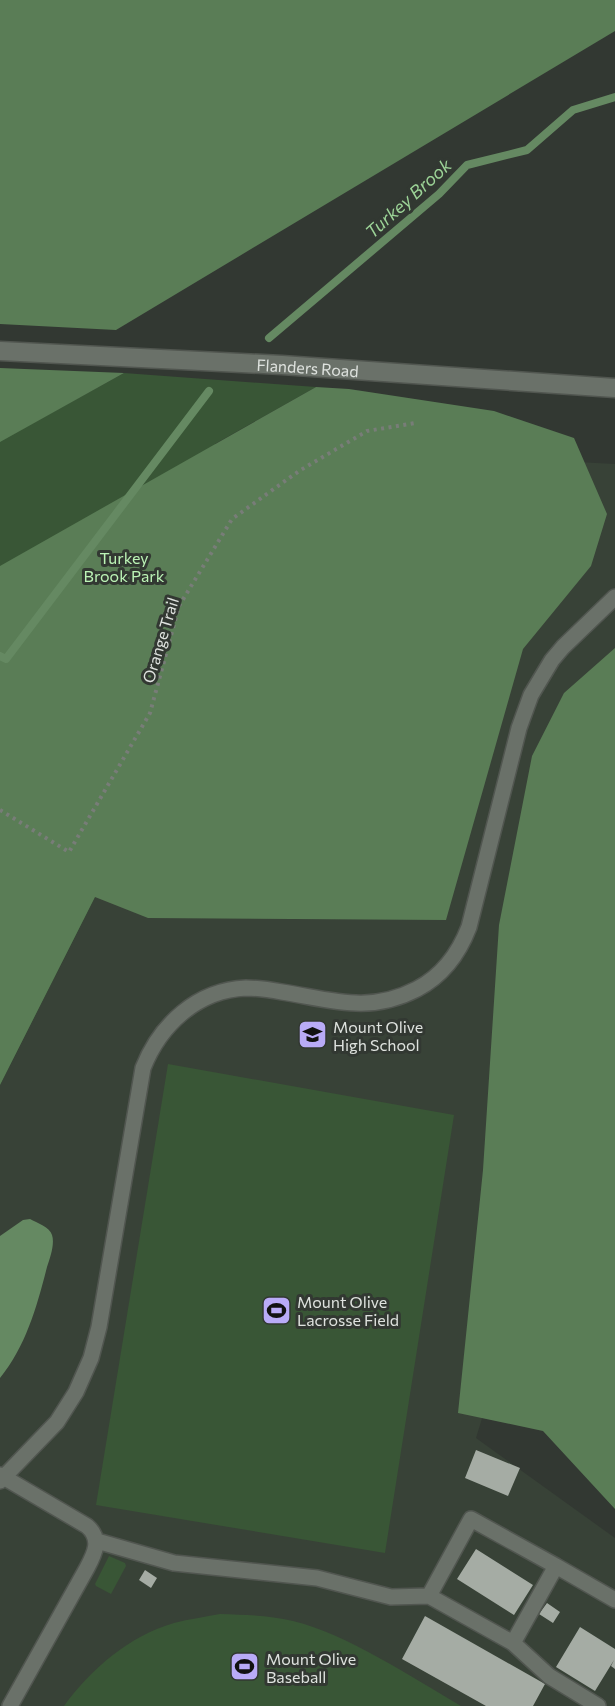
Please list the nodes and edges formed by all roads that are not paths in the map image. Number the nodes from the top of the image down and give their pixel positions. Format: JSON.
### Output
{"nodes":[{"id":1,"x":0,"y":351,"type":"edge"},
{"id":2,"x":615,"y":388,"type":"edge"},
{"id":3,"x":615,"y":597,"type":"edge"},
{"id":4,"x":1,"y":1478,"type":"edge"},
{"id":5,"x":97,"y":1541,"type":"junction"},
{"id":6,"x":556,"y":1566,"type":"junction"},
{"id":7,"x":429,"y":1596,"type":"junction"},
{"id":8,"x":615,"y":1600,"type":"edge"},
{"id":9,"x":513,"y":1643,"type":"junction"},
{"id":10,"x":10,"y":1706,"type":"edge"},
{"id":11,"x":598,"y":1706,"type":"edge"}],
"edges":[{"from":1,"to":2,"type":"main road","name":"Flanders Road"},
{"from":3,"to":4,"type":"lane"},
{"from":4,"to":5,"type":"lane"},
{"from":5,"to":7,"type":"lane"},
{"from":5,"to":10,"type":"lane"},
{"from":6,"to":7,"type":"lane"},
{"from":6,"to":8,"type":"lane"},
{"from":6,"to":9,"type":"lane"},
{"from":7,"to":9,"type":"lane"},
{"from":9,"to":11,"type":"lane"}]}
